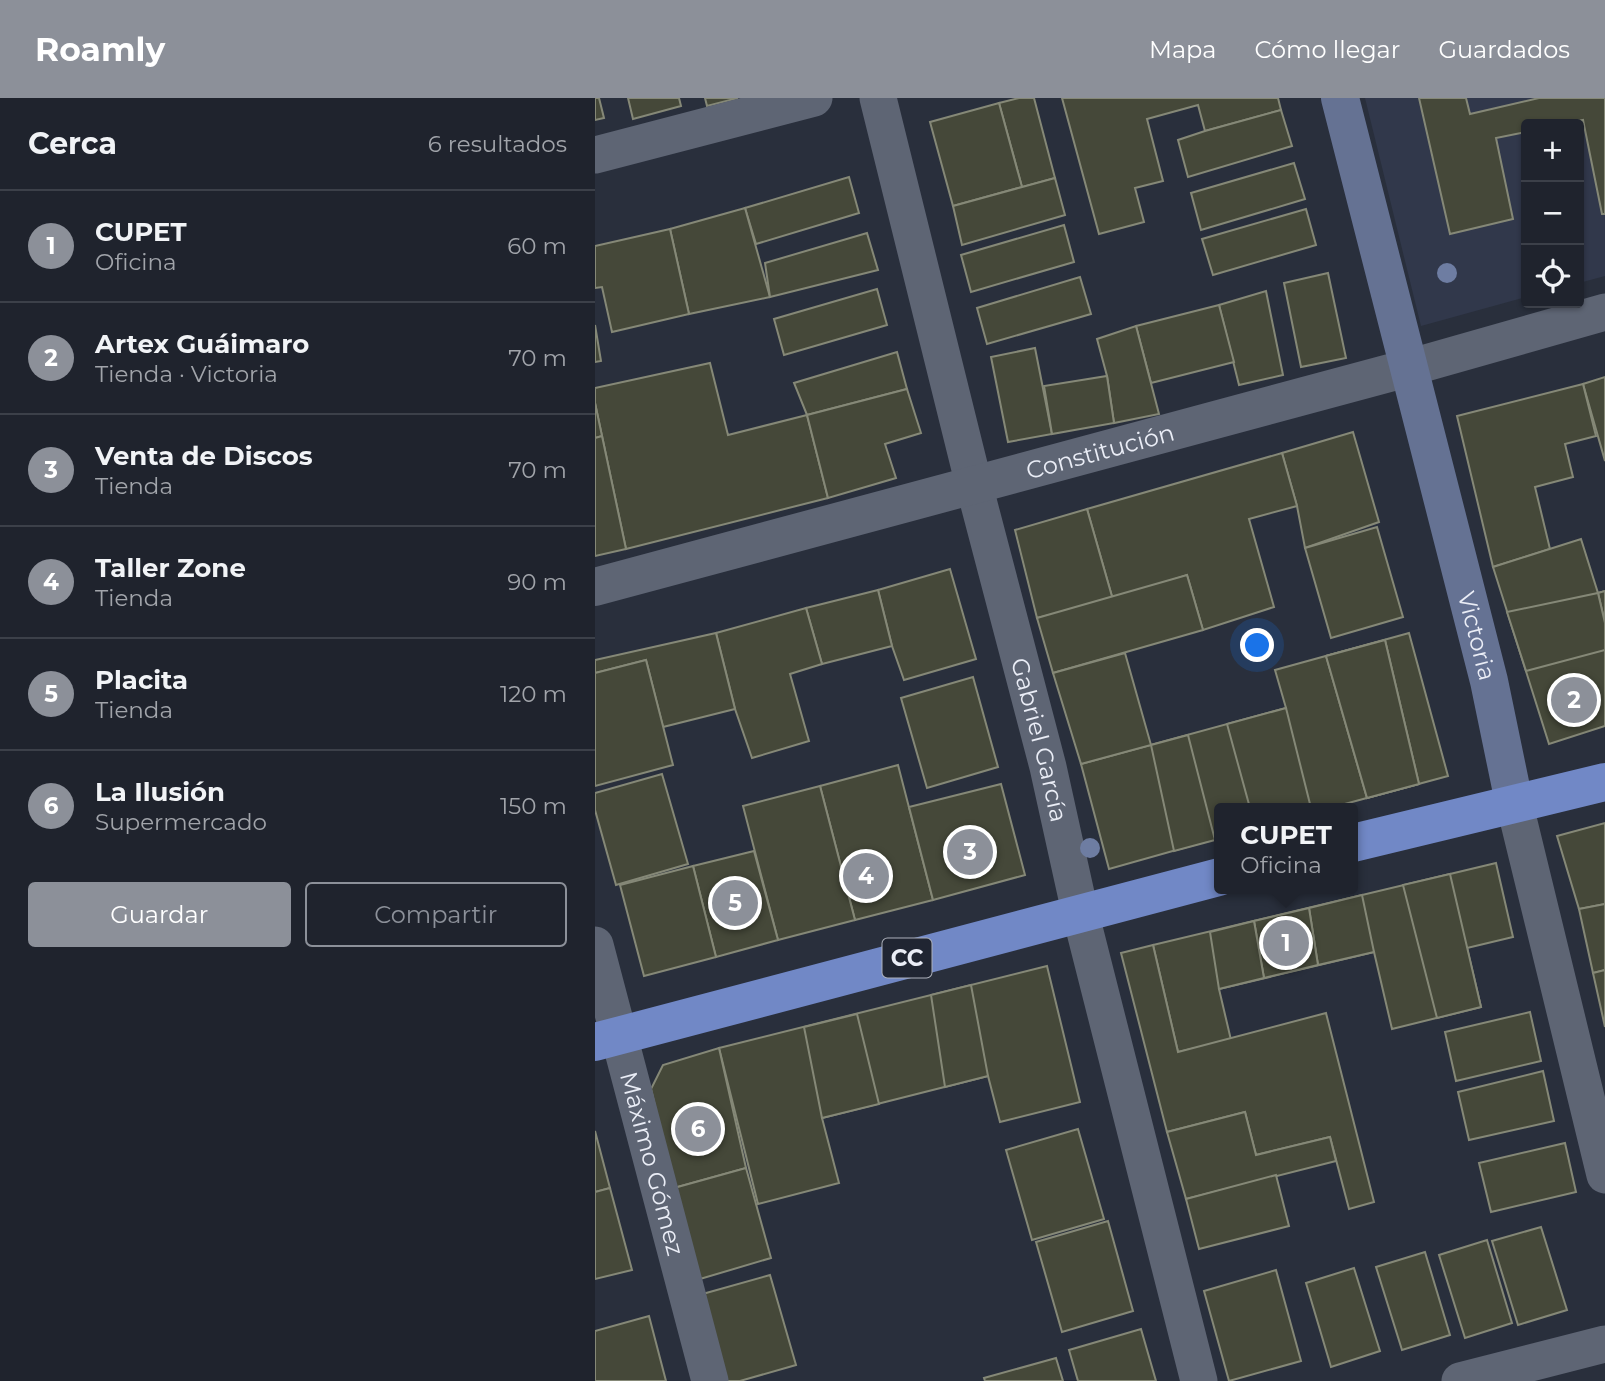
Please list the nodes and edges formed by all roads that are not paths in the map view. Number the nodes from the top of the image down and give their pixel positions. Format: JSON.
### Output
{"nodes":[{"id":1,"x":814,"y":98,"type":"edge"},
{"id":2,"x":878,"y":98,"type":"edge"},
{"id":3,"x":1340,"y":98,"type":"edge"},
{"id":4,"x":595,"y":155,"type":"edge"},
{"id":5,"x":1605,"y":313,"type":"edge"},
{"id":6,"x":1408,"y":368,"type":"junction"},
{"id":7,"x":974,"y":485,"type":"junction"},
{"id":8,"x":595,"y":587,"type":"edge"},
{"id":9,"x":1605,"y":782,"type":"edge"},
{"id":10,"x":1514,"y":803,"type":"junction"},
{"id":11,"x":1358,"y":842,"type":"edge"},
{"id":12,"x":1214,"y":878,"type":"edge"},
{"id":13,"x":1080,"y":912,"type":"junction"},
{"id":14,"x":595,"y":945,"type":"edge"},
{"id":15,"x":607,"y":1039,"type":"edge"},
{"id":16,"x":1605,"y":1175,"type":"edge"},
{"id":17,"x":1605,"y":1344,"type":"edge"},
{"id":18,"x":710,"y":1381,"type":"edge"},
{"id":19,"x":1199,"y":1381,"type":"edge"},
{"id":20,"x":1460,"y":1381,"type":"edge"}],
"edges":[{"from":1,"to":4,"type":"street"},
{"from":2,"to":7,"type":"street","name":"Gabriel García"},
{"from":3,"to":6,"type":"main road","name":"Victoria"},
{"from":5,"to":6,"type":"street","name":"Constitución"},
{"from":6,"to":7,"type":"street","name":"Constitución"},
{"from":6,"to":10,"type":"main road","name":"Victoria"},
{"from":7,"to":8,"type":"street","name":"Constitución"},
{"from":7,"to":13,"type":"street","name":"Gabriel García"},
{"from":9,"to":10,"type":"highway"},
{"from":10,"to":11,"type":"highway"},
{"from":10,"to":16,"type":"street","name":"Victoria"},
{"from":12,"to":13,"type":"highway","number":"CC"},
{"from":13,"to":15,"type":"highway","number":"CC"},
{"from":13,"to":19,"type":"street","name":"Gabriel García"},
{"from":14,"to":15,"type":"street","name":"Máximo Gómez"},
{"from":15,"to":18,"type":"street","name":"Máximo Gómez"},
{"from":17,"to":20,"type":"street"}]}
